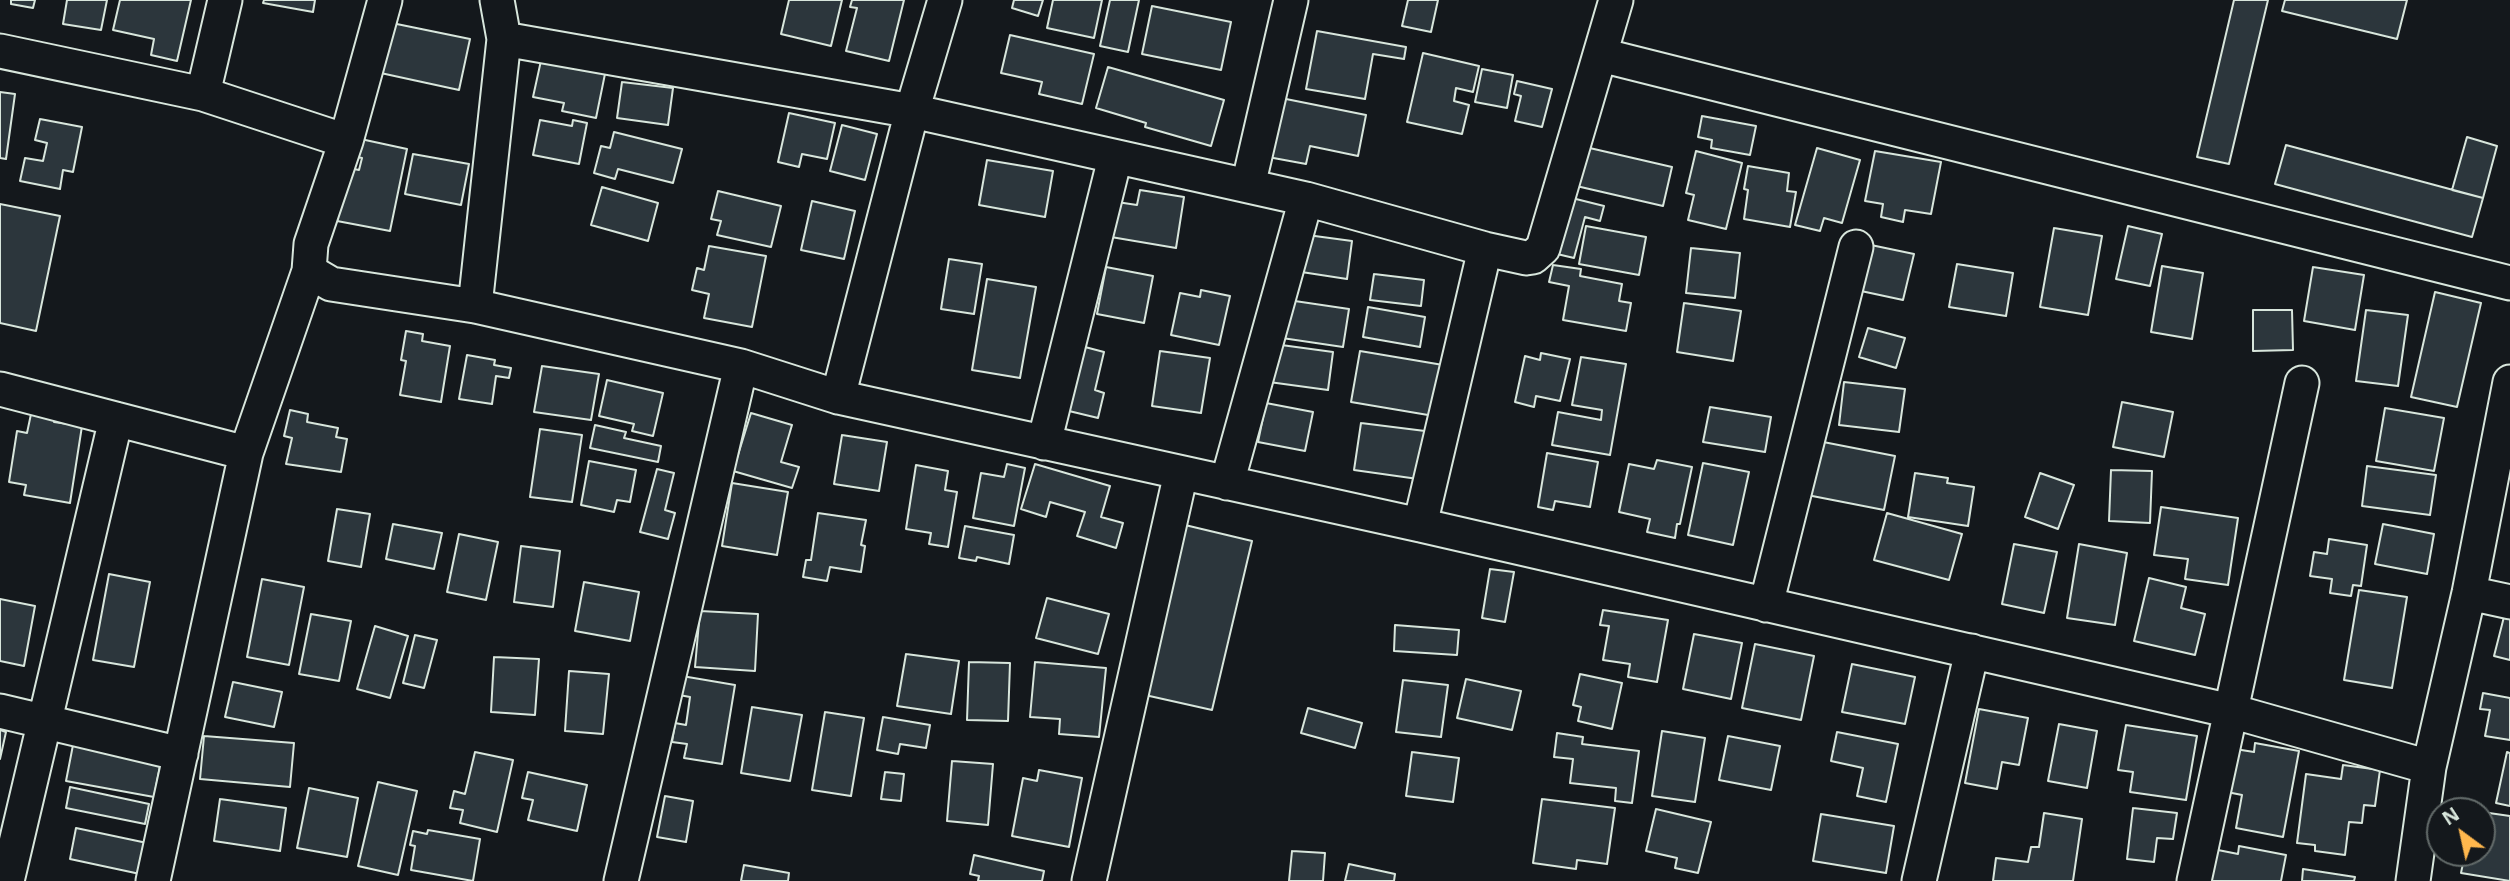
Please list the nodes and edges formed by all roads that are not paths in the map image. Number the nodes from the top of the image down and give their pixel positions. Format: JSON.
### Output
{"nodes":[{"id":1,"x":225,"y":0,"type":"edge"},
{"id":2,"x":385,"y":0,"type":"edge"},
{"id":3,"x":497,"y":0,"type":"edge"},
{"id":4,"x":945,"y":0,"type":"edge"},
{"id":5,"x":1291,"y":0,"type":"edge"},
{"id":6,"x":1616,"y":0,"type":"edge"},
{"id":7,"x":504,"y":39,"type":"junction"},
{"id":8,"x":0,"y":51,"type":"edge"},
{"id":9,"x":1601,"y":55,"type":"junction"},
{"id":10,"x":203,"y":93,"type":"junction"},
{"id":11,"x":912,"y":111,"type":"junction"},
{"id":12,"x":346,"y":141,"type":"junction"},
{"id":13,"x":1115,"y":158,"type":"junction"},
{"id":14,"x":1248,"y":186,"type":"junction"},
{"id":15,"x":1306,"y":199,"type":"junction"},
{"id":16,"x":1856,"y":247,"type":"dead end"},
{"id":17,"x":1485,"y":249,"type":"junction"},
{"id":18,"x":309,"y":271,"type":"junction"},
{"id":19,"x":2510,"y":283,"type":"edge"},
{"id":20,"x":475,"y":306,"type":"junction"},
{"id":21,"x":741,"y":366,"type":"junction"},
{"id":22,"x":2510,"y":382,"type":"edge"},
{"id":23,"x":2302,"y":383,"type":"dead end"},
{"id":24,"x":0,"y":389,"type":"edge"},
{"id":25,"x":838,"y":397,"type":"junction"},
{"id":26,"x":116,"y":419,"type":"junction"},
{"id":27,"x":1044,"y":443,"type":"junction"},
{"id":28,"x":2503,"y":451,"type":"edge"},
{"id":29,"x":246,"y":453,"type":"junction"},
{"id":30,"x":1181,"y":473,"type":"junction"},
{"id":31,"x":1227,"y":483,"type":"junction"},
{"id":32,"x":1420,"y":525,"type":"junction"},
{"id":33,"x":2469,"y":593,"type":"junction"},
{"id":34,"x":2510,"y":602,"type":"edge"},
{"id":35,"x":1766,"y":605,"type":"junction"},
{"id":36,"x":1972,"y":652,"type":"junction"},
{"id":37,"x":0,"y":711,"type":"edge"},
{"id":38,"x":2231,"y":711,"type":"junction"},
{"id":39,"x":44,"y":722,"type":"junction"},
{"id":40,"x":181,"y":754,"type":"junction"},
{"id":41,"x":2429,"y":767,"type":"junction"},
{"id":42,"x":6,"y":881,"type":"edge"},
{"id":43,"x":153,"y":881,"type":"edge"},
{"id":44,"x":621,"y":881,"type":"edge"},
{"id":45,"x":1089,"y":881,"type":"edge"},
{"id":46,"x":1919,"y":881,"type":"edge"},
{"id":47,"x":2193,"y":881,"type":"edge"},
{"id":48,"x":2413,"y":881,"type":"edge"}],
"edges":[{"from":1,"to":10,"type":"street"},
{"from":2,"to":12,"type":"street"},
{"from":3,"to":7,"type":"street"},
{"from":4,"to":11,"type":"street"},
{"from":5,"to":14,"type":"street"},
{"from":6,"to":9,"type":"street"},
{"from":7,"to":11,"type":"street"},
{"from":7,"to":20,"type":"street"},
{"from":8,"to":10,"type":"street"},
{"from":9,"to":17,"type":"street"},
{"from":9,"to":19,"type":"street"},
{"from":10,"to":12,"type":"street"},
{"from":11,"to":13,"type":"street"},
{"from":11,"to":25,"type":"street"},
{"from":12,"to":18,"type":"street"},
{"from":13,"to":14,"type":"street"},
{"from":13,"to":27,"type":"street"},
{"from":14,"to":15,"type":"street"},
{"from":15,"to":17,"type":"street"},
{"from":15,"to":31,"type":"street"},
{"from":16,"to":35,"type":"street"},
{"from":17,"to":32,"type":"street"},
{"from":18,"to":20,"type":"street"},
{"from":18,"to":29,"type":"street"},
{"from":20,"to":21,"type":"street"},
{"from":21,"to":25,"type":"street"},
{"from":21,"to":44,"type":"street"},
{"from":22,"to":28,"type":"street"},
{"from":23,"to":38,"type":"street"},
{"from":24,"to":26,"type":"street"},
{"from":25,"to":27,"type":"street"},
{"from":26,"to":29,"type":"street"},
{"from":26,"to":39,"type":"street"},
{"from":27,"to":30,"type":"street"},
{"from":28,"to":33,"type":"street"},
{"from":29,"to":40,"type":"street"},
{"from":30,"to":31,"type":"street"},
{"from":30,"to":45,"type":"street"},
{"from":31,"to":32,"type":"street"},
{"from":32,"to":35,"type":"street"},
{"from":33,"to":34,"type":"street"},
{"from":33,"to":41,"type":"street"},
{"from":35,"to":36,"type":"street"},
{"from":36,"to":38,"type":"street"},
{"from":36,"to":46,"type":"street"},
{"from":37,"to":39,"type":"street"},
{"from":38,"to":41,"type":"street"},
{"from":38,"to":47,"type":"street"},
{"from":39,"to":40,"type":"street"},
{"from":39,"to":42,"type":"street"},
{"from":40,"to":43,"type":"street"},
{"from":41,"to":48,"type":"street"}]}
